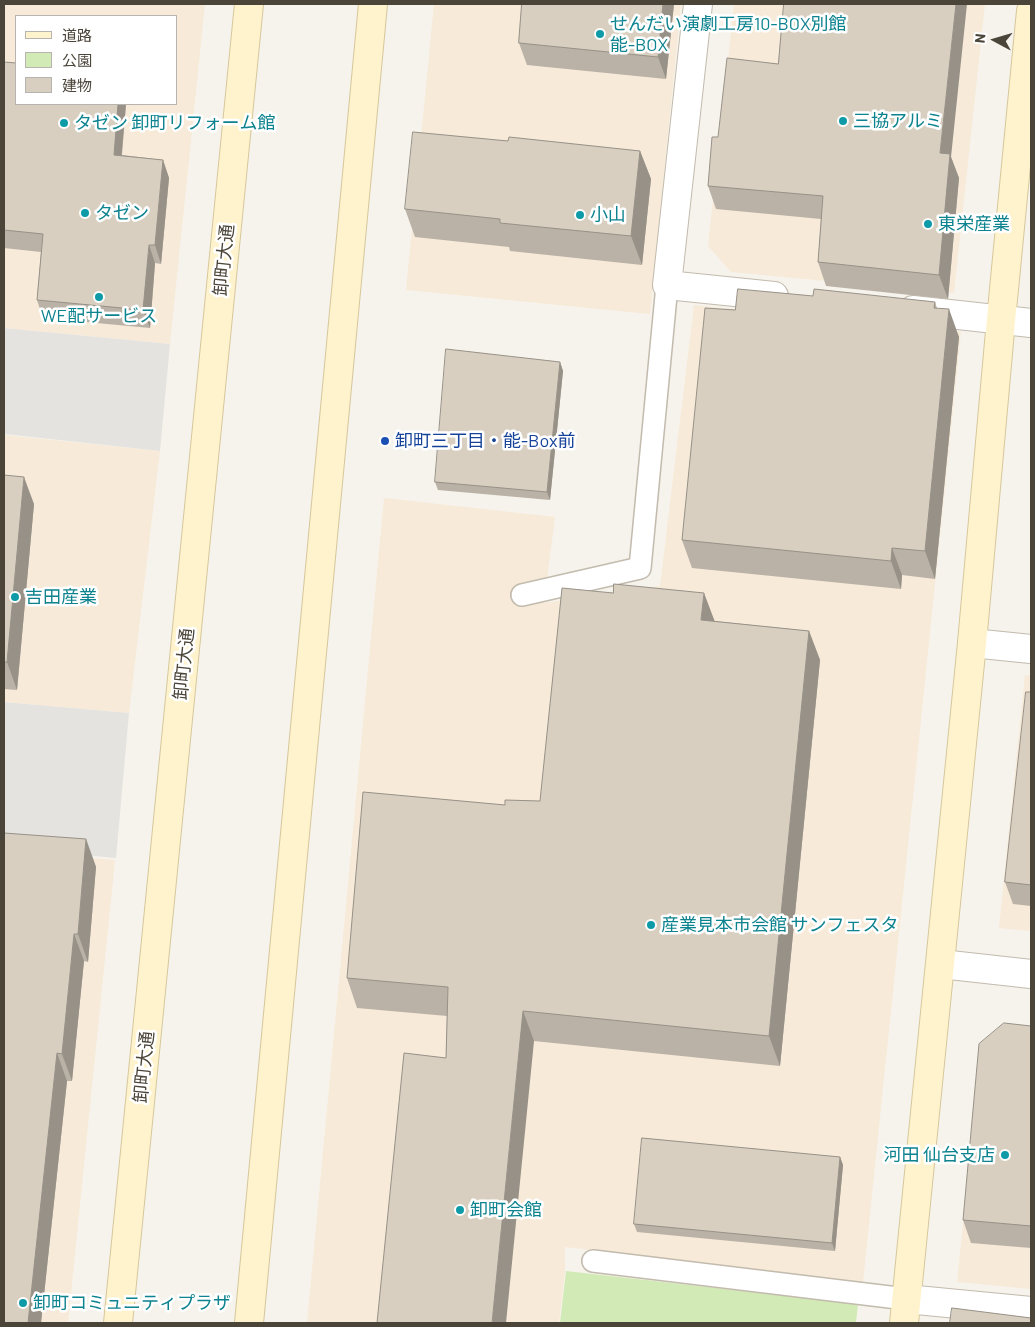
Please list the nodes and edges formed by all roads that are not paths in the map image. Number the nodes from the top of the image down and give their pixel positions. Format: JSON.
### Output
{"nodes":[{"id":1,"x":249,"y":4,"type":"edge"},
{"id":2,"x":373,"y":4,"type":"edge"},
{"id":3,"x":698,"y":4,"type":"edge"},
{"id":4,"x":1031,"y":11,"type":"edge"},
{"id":5,"x":667,"y":285,"type":"junction"},
{"id":6,"x":794,"y":298,"type":"edge"},
{"id":7,"x":892,"y":308,"type":"edge"},
{"id":8,"x":1001,"y":320,"type":"junction"},
{"id":9,"x":1031,"y":324,"type":"edge"},
{"id":10,"x":522,"y":595,"type":"dead end"},
{"id":11,"x":972,"y":643,"type":"junction"},
{"id":12,"x":1031,"y":649,"type":"edge"},
{"id":13,"x":941,"y":964,"type":"junction"},
{"id":14,"x":1031,"y":974,"type":"edge"},
{"id":15,"x":593,"y":1261,"type":"dead end"},
{"id":16,"x":905,"y":1311,"type":"edge"},
{"id":17,"x":1031,"y":1311,"type":"edge"},
{"id":18,"x":118,"y":1323,"type":"edge"},
{"id":19,"x":249,"y":1323,"type":"edge"}],
"edges":[{"from":1,"to":18,"type":"street","name":"卸町大通"},
{"from":2,"to":19,"type":"street"},
{"from":3,"to":5,"type":"street"},
{"from":4,"to":8,"type":"street"},
{"from":5,"to":6,"type":"street"},
{"from":5,"to":10,"type":"lane"},
{"from":7,"to":8,"type":"street"},
{"from":8,"to":9,"type":"street"},
{"from":8,"to":11,"type":"street"},
{"from":11,"to":12,"type":"street"},
{"from":11,"to":13,"type":"street"},
{"from":13,"to":14,"type":"street"},
{"from":13,"to":16,"type":"street"},
{"from":15,"to":16,"type":"lane"},
{"from":16,"to":17,"type":"street"}]}
